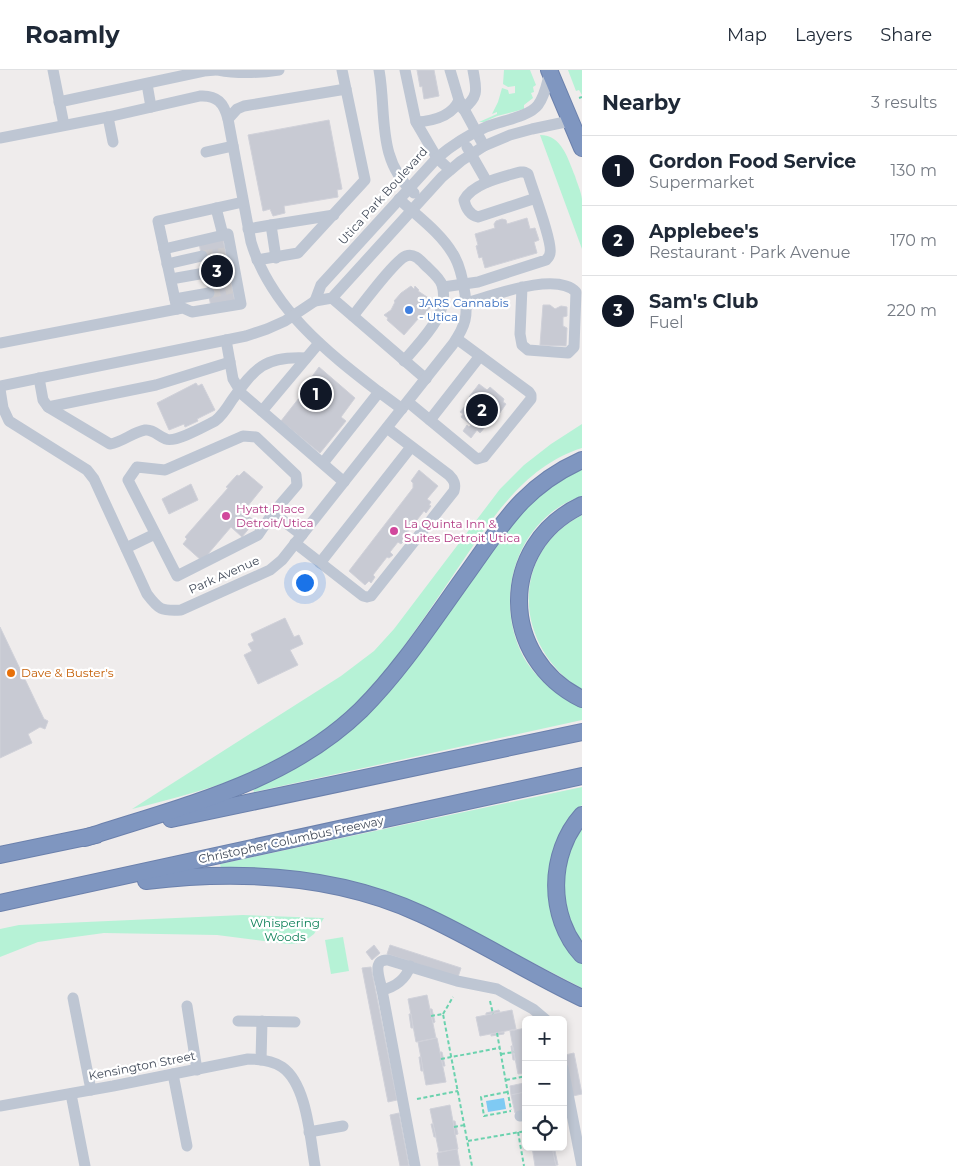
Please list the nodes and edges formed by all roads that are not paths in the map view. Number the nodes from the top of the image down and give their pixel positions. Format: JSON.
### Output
{"nodes":[{"id":1,"x":53,"y":70,"type":"edge"},
{"id":2,"x":217,"y":70,"type":"edge"},
{"id":3,"x":279,"y":70,"type":"edge"},
{"id":4,"x":342,"y":70,"type":"edge"},
{"id":5,"x":379,"y":70,"type":"edge"},
{"id":6,"x":405,"y":70,"type":"edge"},
{"id":7,"x":412,"y":70,"type":"edge"},
{"id":8,"x":450,"y":70,"type":"edge"},
{"id":9,"x":472,"y":70,"type":"edge"},
{"id":10,"x":549,"y":71,"type":"edge"},
{"id":11,"x":147,"y":84,"type":"junction"},
{"id":12,"x":346,"y":89,"type":"junction"},
{"id":13,"x":59,"y":102,"type":"junction"},
{"id":14,"x":461,"y":104,"type":"junction"},
{"id":15,"x":151,"y":107,"type":"junction"},
{"id":16,"x":108,"y":117,"type":"junction"},
{"id":17,"x":415,"y":118,"type":"junction"},
{"id":18,"x":228,"y":119,"type":"junction"},
{"id":19,"x":576,"y":120,"type":"edge"},
{"id":20,"x":64,"y":125,"type":"junction"},
{"id":21,"x":476,"y":132,"type":"junction"},
{"id":22,"x":0,"y":138,"type":"edge"},
{"id":23,"x":463,"y":139,"type":"junction"},
{"id":24,"x":113,"y":142,"type":"dead end"},
{"id":25,"x":233,"y":146,"type":"junction"},
{"id":26,"x":484,"y":146,"type":"junction"},
{"id":27,"x":582,"y":148,"type":"edge"},
{"id":28,"x":206,"y":152,"type":"dead end"},
{"id":29,"x":471,"y":153,"type":"junction"},
{"id":30,"x":437,"y":158,"type":"junction"},
{"id":31,"x":450,"y":170,"type":"junction"},
{"id":32,"x":487,"y":182,"type":"junction"},
{"id":33,"x":409,"y":188,"type":"junction"},
{"id":34,"x":536,"y":198,"type":"junction"},
{"id":35,"x":399,"y":199,"type":"junction"},
{"id":36,"x":422,"y":199,"type":"junction"},
{"id":37,"x":243,"y":202,"type":"junction"},
{"id":38,"x":216,"y":208,"type":"junction"},
{"id":39,"x":411,"y":210,"type":"junction"},
{"id":40,"x":334,"y":215,"type":"junction"},
{"id":41,"x":270,"y":225,"type":"junction"},
{"id":42,"x":248,"y":229,"type":"junction"},
{"id":43,"x":223,"y":235,"type":"junction"},
{"id":44,"x":164,"y":249,"type":"junction"},
{"id":45,"x":202,"y":256,"type":"tunnel mouth"},
{"id":46,"x":276,"y":258,"type":"junction"},
{"id":47,"x":256,"y":260,"type":"junction"},
{"id":48,"x":167,"y":264,"type":"junction"},
{"id":49,"x":205,"y":273,"type":"tunnel mouth"},
{"id":50,"x":171,"y":280,"type":"junction"},
{"id":51,"x":463,"y":285,"type":"junction"},
{"id":52,"x":443,"y":287,"type":"junction"},
{"id":53,"x":522,"y":288,"type":"junction"},
{"id":54,"x":209,"y":293,"type":"tunnel mouth"},
{"id":55,"x":332,"y":298,"type":"junction"},
{"id":56,"x":315,"y":302,"type":"junction"},
{"id":57,"x":466,"y":303,"type":"junction"},
{"id":58,"x":176,"y":304,"type":"junction"},
{"id":59,"x":294,"y":316,"type":"junction"},
{"id":60,"x":353,"y":316,"type":"junction"},
{"id":61,"x":457,"y":339,"type":"junction"},
{"id":62,"x":226,"y":340,"type":"junction"},
{"id":63,"x":0,"y":342,"type":"edge"},
{"id":64,"x":319,"y":343,"type":"junction"},
{"id":65,"x":480,"y":356,"type":"junction"},
{"id":66,"x":306,"y":358,"type":"junction"},
{"id":67,"x":404,"y":361,"type":"junction"},
{"id":68,"x":230,"y":362,"type":"junction"},
{"id":69,"x":38,"y":378,"type":"junction"},
{"id":70,"x":426,"y":379,"type":"junction"},
{"id":71,"x":0,"y":387,"type":"edge"},
{"id":72,"x":239,"y":390,"type":"junction"},
{"id":73,"x":380,"y":392,"type":"junction"},
{"id":74,"x":405,"y":406,"type":"junction"},
{"id":75,"x":48,"y":408,"type":"junction"},
{"id":76,"x":262,"y":411,"type":"junction"},
{"id":77,"x":430,"y":420,"type":"junction"},
{"id":78,"x":387,"y":428,"type":"junction"},
{"id":79,"x":411,"y":447,"type":"junction"},
{"id":80,"x":582,"y":460,"type":"edge"},
{"id":81,"x":322,"y":463,"type":"junction"},
{"id":82,"x":344,"y":482,"type":"junction"},
{"id":83,"x":582,"y":505,"type":"edge"},
{"id":84,"x":273,"y":513,"type":"junction"},
{"id":85,"x":156,"y":534,"type":"junction"},
{"id":86,"x":299,"y":539,"type":"junction"},
{"id":87,"x":126,"y":548,"type":"junction"},
{"id":88,"x":320,"y":563,"type":"junction"},
{"id":89,"x":582,"y":699,"type":"edge"},
{"id":90,"x":582,"y":732,"type":"edge"},
{"id":91,"x":582,"y":776,"type":"edge"},
{"id":92,"x":582,"y":815,"type":"edge"},
{"id":93,"x":85,"y":838,"type":"junction"},
{"id":94,"x":0,"y":855,"type":"edge"},
{"id":95,"x":50,"y":892,"type":"junction"},
{"id":96,"x":0,"y":903,"type":"edge"},
{"id":97,"x":582,"y":955,"type":"edge"},
{"id":98,"x":410,"y":966,"type":"junction"},
{"id":99,"x":382,"y":990,"type":"junction"},
{"id":100,"x":73,"y":998,"type":"dead end"},
{"id":101,"x":582,"y":998,"type":"edge"},
{"id":102,"x":187,"y":1006,"type":"dead end"},
{"id":103,"x":541,"y":1016,"type":"edge"},
{"id":104,"x":238,"y":1021,"type":"dead end"},
{"id":105,"x":262,"y":1021,"type":"junction"},
{"id":106,"x":295,"y":1022,"type":"dead end"},
{"id":107,"x":261,"y":1060,"type":"junction"},
{"id":108,"x":197,"y":1070,"type":"junction"},
{"id":109,"x":173,"y":1074,"type":"junction"},
{"id":110,"x":91,"y":1090,"type":"junction"},
{"id":111,"x":71,"y":1094,"type":"junction"},
{"id":112,"x":0,"y":1106,"type":"edge"},
{"id":113,"x":567,"y":1107,"type":"edge"},
{"id":114,"x":343,"y":1126,"type":"dead end"},
{"id":115,"x":309,"y":1132,"type":"junction"},
{"id":116,"x":187,"y":1146,"type":"dead end"},
{"id":117,"x":85,"y":1166,"type":"edge"},
{"id":118,"x":315,"y":1166,"type":"edge"},
{"id":119,"x":415,"y":1166,"type":"edge"},
{"id":120,"x":582,"y":1166,"type":"edge"}],
"edges":[{"from":1,"to":13,"type":"street"},
{"from":2,"to":3,"type":"street"},
{"from":2,"to":11,"type":"street"},
{"from":4,"to":12,"type":"street"},
{"from":5,"to":33,"type":"street"},
{"from":6,"to":17,"type":"street"},
{"from":7,"to":17,"type":"street"},
{"from":8,"to":14,"type":"street"},
{"from":9,"to":14,"type":"street"},
{"from":10,"to":19,"type":"highway"},
{"from":10,"to":21,"type":"street","name":"Utica Park Boulevard"},
{"from":11,"to":13,"type":"street"},
{"from":11,"to":15,"type":"street"},
{"from":12,"to":18,"type":"street"},
{"from":12,"to":40,"type":"street"},
{"from":13,"to":20,"type":"street"},
{"from":14,"to":17,"type":"street"},
{"from":14,"to":21,"type":"street"},
{"from":15,"to":16,"type":"street"},
{"from":15,"to":18,"type":"street"},
{"from":16,"to":20,"type":"street"},
{"from":16,"to":24,"type":"street"},
{"from":17,"to":30,"type":"street"},
{"from":18,"to":25,"type":"street"},
{"from":19,"to":26,"type":"street"},
{"from":19,"to":27,"type":"highway"},
{"from":20,"to":22,"type":"street"},
{"from":21,"to":23,"type":"street","name":"Utica Park Boulevard"},
{"from":21,"to":26,"type":"street"},
{"from":23,"to":29,"type":"street"},
{"from":23,"to":30,"type":"street","name":"Utica Park Boulevard"},
{"from":25,"to":28,"type":"street"},
{"from":25,"to":37,"type":"street"},
{"from":26,"to":29,"type":"street"},
{"from":29,"to":31,"type":"street"},
{"from":29,"to":32,"type":"street"},
{"from":30,"to":31,"type":"street"},
{"from":30,"to":33,"type":"street","name":"Utica Park Boulevard"},
{"from":31,"to":36,"type":"street"},
{"from":32,"to":34,"type":"street"},
{"from":32,"to":34,"type":"street"},
{"from":33,"to":35,"type":"street","name":"Utica Park Boulevard"},
{"from":33,"to":36,"type":"street"},
{"from":34,"to":51,"type":"street"},
{"from":35,"to":39,"type":"street","name":"Park Avenue"},
{"from":35,"to":56,"type":"street","name":"Utica Park Boulevard"},
{"from":36,"to":39,"type":"street"},
{"from":37,"to":38,"type":"street"},
{"from":37,"to":42,"type":"street"},
{"from":38,"to":43,"type":"street"},
{"from":38,"to":44,"type":"street"},
{"from":39,"to":51,"type":"street","name":"Park Avenue"},
{"from":39,"to":55,"type":"street"},
{"from":40,"to":41,"type":"street"},
{"from":40,"to":46,"type":"street"},
{"from":41,"to":42,"type":"street"},
{"from":41,"to":46,"type":"street"},
{"from":42,"to":47,"type":"street"},
{"from":43,"to":44,"type":"street"},
{"from":43,"to":58,"type":"street"},
{"from":44,"to":48,"type":"street"},
{"from":45,"to":48,"type":"street"},
{"from":46,"to":47,"type":"street"},
{"from":47,"to":59,"type":"street"},
{"from":48,"to":50,"type":"street"},
{"from":49,"to":50,"type":"street"},
{"from":50,"to":58,"type":"street"},
{"from":51,"to":52,"type":"street"},
{"from":51,"to":57,"type":"street","name":"Park Avenue"},
{"from":52,"to":60,"type":"street"},
{"from":52,"to":67,"type":"street"},
{"from":53,"to":53,"type":"street"},
{"from":53,"to":57,"type":"street"},
{"from":54,"to":58,"type":"street"},
{"from":55,"to":56,"type":"street"},
{"from":55,"to":60,"type":"street"},
{"from":56,"to":59,"type":"street"},
{"from":57,"to":61,"type":"street","name":"Park Avenue"},
{"from":58,"to":63,"type":"street"},
{"from":59,"to":62,"type":"street"},
{"from":59,"to":64,"type":"street"},
{"from":60,"to":67,"type":"street"},
{"from":61,"to":65,"type":"street"},
{"from":61,"to":70,"type":"street","name":"Park Avenue"},
{"from":62,"to":68,"type":"street"},
{"from":62,"to":69,"type":"street"},
{"from":64,"to":66,"type":"street"},
{"from":64,"to":73,"type":"street"},
{"from":65,"to":77,"type":"street"},
{"from":65,"to":77,"type":"street"},
{"from":66,"to":72,"type":"street"},
{"from":66,"to":76,"type":"street"},
{"from":67,"to":70,"type":"street"},
{"from":68,"to":72,"type":"street"},
{"from":68,"to":75,"type":"street"},
{"from":69,"to":71,"type":"street"},
{"from":69,"to":75,"type":"street"},
{"from":70,"to":74,"type":"street","name":"Park Avenue"},
{"from":71,"to":87,"type":"street","name":"Park Avenue"},
{"from":72,"to":75,"type":"street"},
{"from":72,"to":76,"type":"street"},
{"from":73,"to":74,"type":"street"},
{"from":73,"to":81,"type":"street"},
{"from":74,"to":77,"type":"street"},
{"from":74,"to":78,"type":"street","name":"Park Avenue"},
{"from":76,"to":81,"type":"street"},
{"from":78,"to":79,"type":"street"},
{"from":78,"to":82,"type":"street","name":"Park Avenue"},
{"from":79,"to":88,"type":"street"},
{"from":79,"to":88,"type":"street"},
{"from":80,"to":93,"type":"highway"},
{"from":81,"to":82,"type":"street"},
{"from":82,"to":86,"type":"street","name":"Park Avenue"},
{"from":83,"to":89,"type":"highway"},
{"from":84,"to":85,"type":"street"},
{"from":84,"to":85,"type":"street"},
{"from":84,"to":86,"type":"street"},
{"from":85,"to":87,"type":"street"},
{"from":86,"to":87,"type":"street","name":"Park Avenue"},
{"from":86,"to":88,"type":"street"},
{"from":90,"to":93,"type":"highway"},
{"from":91,"to":95,"type":"highway","name":"Christopher Columbus Freeway"},
{"from":92,"to":97,"type":"highway"},
{"from":93,"to":94,"type":"highway"},
{"from":95,"to":96,"type":"highway","name":"Christopher Columbus Freeway"},
{"from":95,"to":101,"type":"highway"},
{"from":98,"to":99,"type":"street"},
{"from":98,"to":99,"type":"street"},
{"from":98,"to":103,"type":"street"},
{"from":99,"to":119,"type":"street"},
{"from":100,"to":110,"type":"street"},
{"from":102,"to":108,"type":"street"},
{"from":104,"to":105,"type":"street"},
{"from":105,"to":106,"type":"street"},
{"from":105,"to":107,"type":"street"},
{"from":107,"to":108,"type":"street","name":"Kensington Street"},
{"from":107,"to":115,"type":"street","name":"Kensington Street"},
{"from":108,"to":109,"type":"street","name":"Kensington Street"},
{"from":109,"to":110,"type":"street","name":"Kensington Street"},
{"from":109,"to":116,"type":"street"},
{"from":110,"to":111,"type":"street","name":"Kensington Street"},
{"from":111,"to":112,"type":"street","name":"Kensington Street"},
{"from":111,"to":117,"type":"street"},
{"from":113,"to":120,"type":"street"},
{"from":114,"to":115,"type":"street"},
{"from":115,"to":118,"type":"street"}]}
